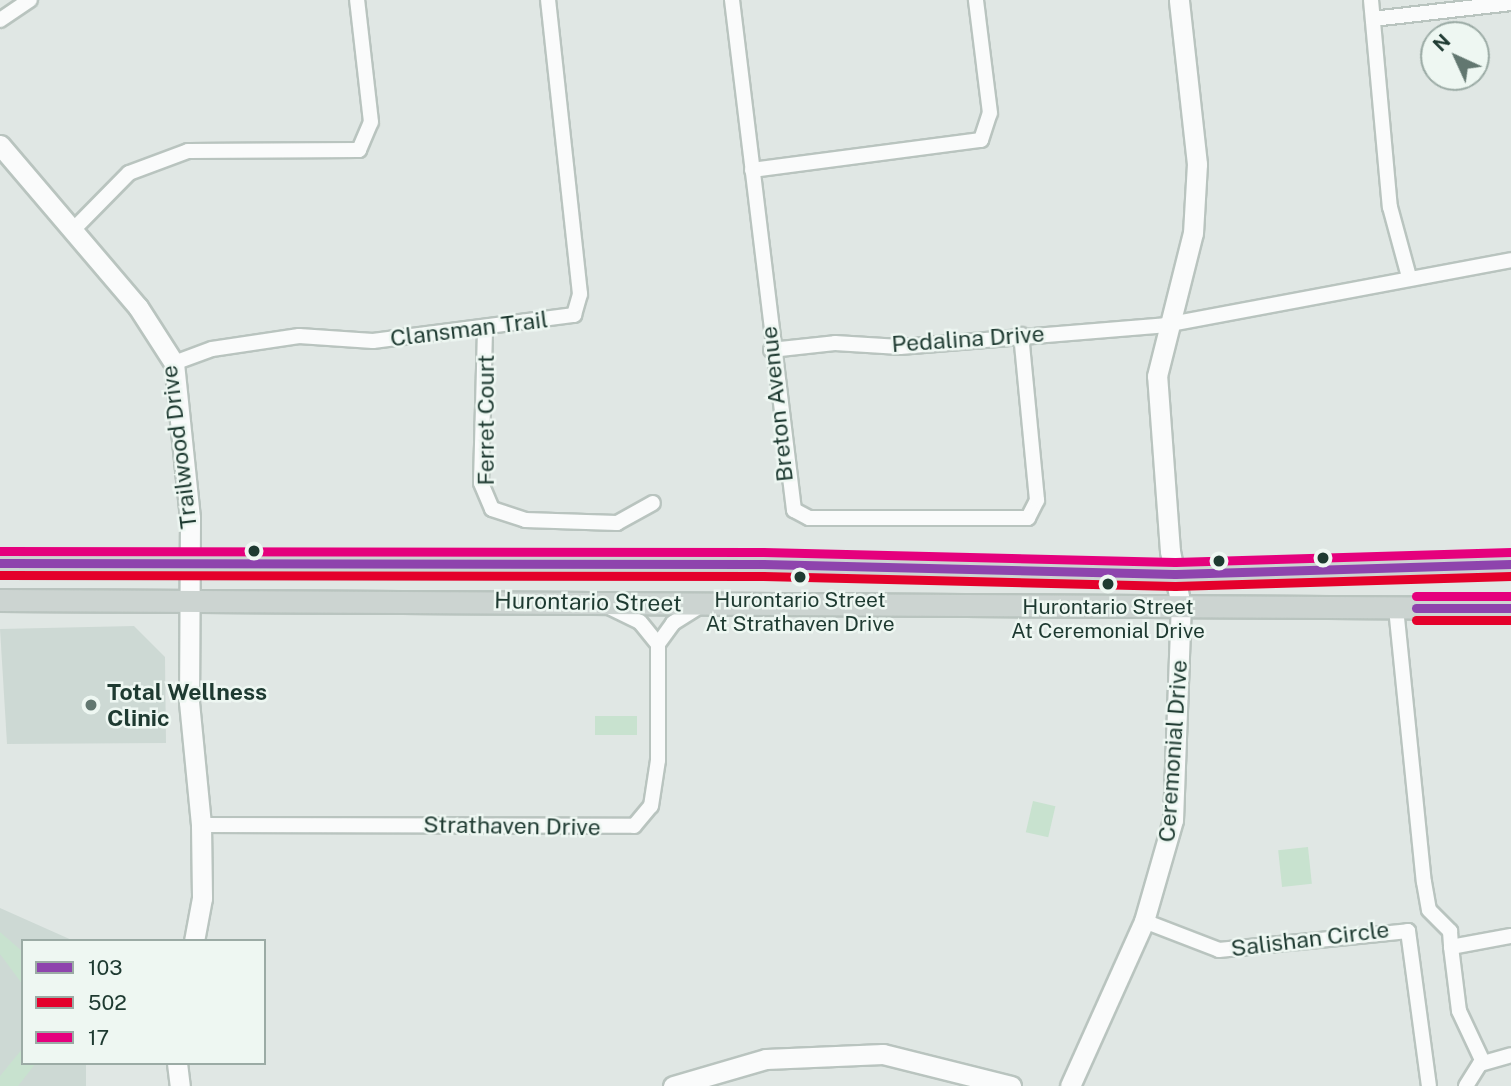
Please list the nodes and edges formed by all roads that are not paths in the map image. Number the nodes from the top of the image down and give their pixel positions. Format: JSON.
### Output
{"nodes":[{"id":1,"x":30,"y":0,"type":"edge"},
{"id":2,"x":357,"y":0,"type":"edge"},
{"id":3,"x":548,"y":0,"type":"edge"},
{"id":4,"x":732,"y":0,"type":"edge"},
{"id":5,"x":976,"y":0,"type":"edge"},
{"id":6,"x":1180,"y":0,"type":"edge"},
{"id":7,"x":1371,"y":0,"type":"edge"},
{"id":8,"x":1511,"y":3,"type":"edge"},
{"id":9,"x":1373,"y":19,"type":"junction"},
{"id":10,"x":0,"y":20,"type":"edge"},
{"id":11,"x":0,"y":145,"type":"edge"},
{"id":12,"x":752,"y":170,"type":"junction"},
{"id":13,"x":72,"y":231,"type":"junction"},
{"id":14,"x":1511,"y":260,"type":"edge"},
{"id":15,"x":1409,"y":277,"type":"junction"},
{"id":16,"x":1166,"y":325,"type":"junction"},
{"id":17,"x":485,"y":330,"type":"junction"},
{"id":18,"x":1021,"y":335,"type":"junction"},
{"id":19,"x":771,"y":350,"type":"junction"},
{"id":20,"x":174,"y":363,"type":"junction"},
{"id":21,"x":653,"y":503,"type":"dead end"},
{"id":22,"x":0,"y":563,"type":"edge"},
{"id":23,"x":1511,"y":564,"type":"edge"},
{"id":24,"x":189,"y":566,"type":"junction"},
{"id":25,"x":1175,"y":574,"type":"junction"},
{"id":26,"x":0,"y":600,"type":"edge"},
{"id":27,"x":187,"y":600,"type":"junction"},
{"id":28,"x":705,"y":604,"type":"junction"},
{"id":29,"x":597,"y":606,"type":"junction"},
{"id":30,"x":1181,"y":606,"type":"junction"},
{"id":31,"x":1396,"y":608,"type":"junction"},
{"id":32,"x":1511,"y":608,"type":"edge"},
{"id":33,"x":658,"y":644,"type":"junction"},
{"id":34,"x":201,"y":825,"type":"junction"},
{"id":35,"x":1144,"y":920,"type":"junction"},
{"id":36,"x":1511,"y":936,"type":"edge"},
{"id":37,"x":194,"y":939,"type":"edge"},
{"id":38,"x":1451,"y":947,"type":"junction"},
{"id":39,"x":1511,"y":1055,"type":"edge"},
{"id":40,"x":1480,"y":1064,"type":"junction"},
{"id":41,"x":177,"y":1065,"type":"edge"},
{"id":42,"x":180,"y":1086,"type":"edge"},
{"id":43,"x":673,"y":1086,"type":"edge"},
{"id":44,"x":1011,"y":1086,"type":"edge"},
{"id":45,"x":1070,"y":1086,"type":"edge"},
{"id":46,"x":1429,"y":1086,"type":"edge"},
{"id":47,"x":1466,"y":1086,"type":"edge"}],
"edges":[{"from":1,"to":10,"type":"street"},
{"from":2,"to":13,"type":"street"},
{"from":3,"to":17,"type":"street","name":"Clansman Trail"},
{"from":4,"to":12,"type":"street","name":"Breton Avenue"},
{"from":5,"to":12,"type":"street"},
{"from":6,"to":16,"type":"street","name":"Ceremonial Drive"},
{"from":7,"to":9,"type":"street"},
{"from":8,"to":9,"type":"street"},
{"from":9,"to":15,"type":"street"},
{"from":11,"to":13,"type":"street","name":"Trailwood Drive"},
{"from":12,"to":19,"type":"street","name":"Breton Avenue"},
{"from":13,"to":20,"type":"street","name":"Trailwood Drive"},
{"from":14,"to":15,"type":"street","name":"Pedalina Drive"},
{"from":15,"to":16,"type":"street","name":"Pedalina Drive"},
{"from":16,"to":18,"type":"street","name":"Pedalina Drive"},
{"from":16,"to":25,"type":"street","name":"Ceremonial Drive"},
{"from":17,"to":20,"type":"street","name":"Clansman Trail"},
{"from":17,"to":21,"type":"street","name":"Ferret Court"},
{"from":18,"to":19,"type":"street","name":"Pedalina Drive"},
{"from":18,"to":19,"type":"street","name":"Breton Avenue"},
{"from":20,"to":24,"type":"street","name":"Trailwood Drive"},
{"from":22,"to":24,"type":"main road","name":"Hurontario Street"},
{"from":23,"to":25,"type":"main road","name":"Hurontario Street"},
{"from":24,"to":25,"type":"main road","name":"Hurontario Street"},
{"from":24,"to":27,"type":"street","name":"Trailwood Drive"},
{"from":25,"to":30,"type":"street","name":"Ceremonial Drive"},
{"from":26,"to":27,"type":"main road","name":"Hurontario Street"},
{"from":27,"to":29,"type":"main road","name":"Hurontario Street"},
{"from":27,"to":34,"type":"street","name":"Trailwood Drive"},
{"from":28,"to":29,"type":"main road","name":"Hurontario Street"},
{"from":28,"to":30,"type":"main road","name":"Hurontario Street"},
{"from":28,"to":33,"type":"street"},
{"from":29,"to":33,"type":"street"},
{"from":30,"to":31,"type":"main road","name":"Hurontario Street"},
{"from":30,"to":35,"type":"street","name":"Ceremonial Drive"},
{"from":31,"to":32,"type":"main road","name":"Hurontario Street"},
{"from":31,"to":38,"type":"street"},
{"from":33,"to":34,"type":"street","name":"Strathaven Drive"},
{"from":34,"to":37,"type":"street","name":"Trailwood Drive"},
{"from":35,"to":45,"type":"street","name":"Ceremonial Drive"},
{"from":35,"to":46,"type":"street","name":"Salishan Circle"},
{"from":36,"to":38,"type":"street"},
{"from":38,"to":40,"type":"street"},
{"from":39,"to":40,"type":"street"},
{"from":40,"to":47,"type":"street"},
{"from":41,"to":42,"type":"street"},
{"from":43,"to":44,"type":"street"}]}
